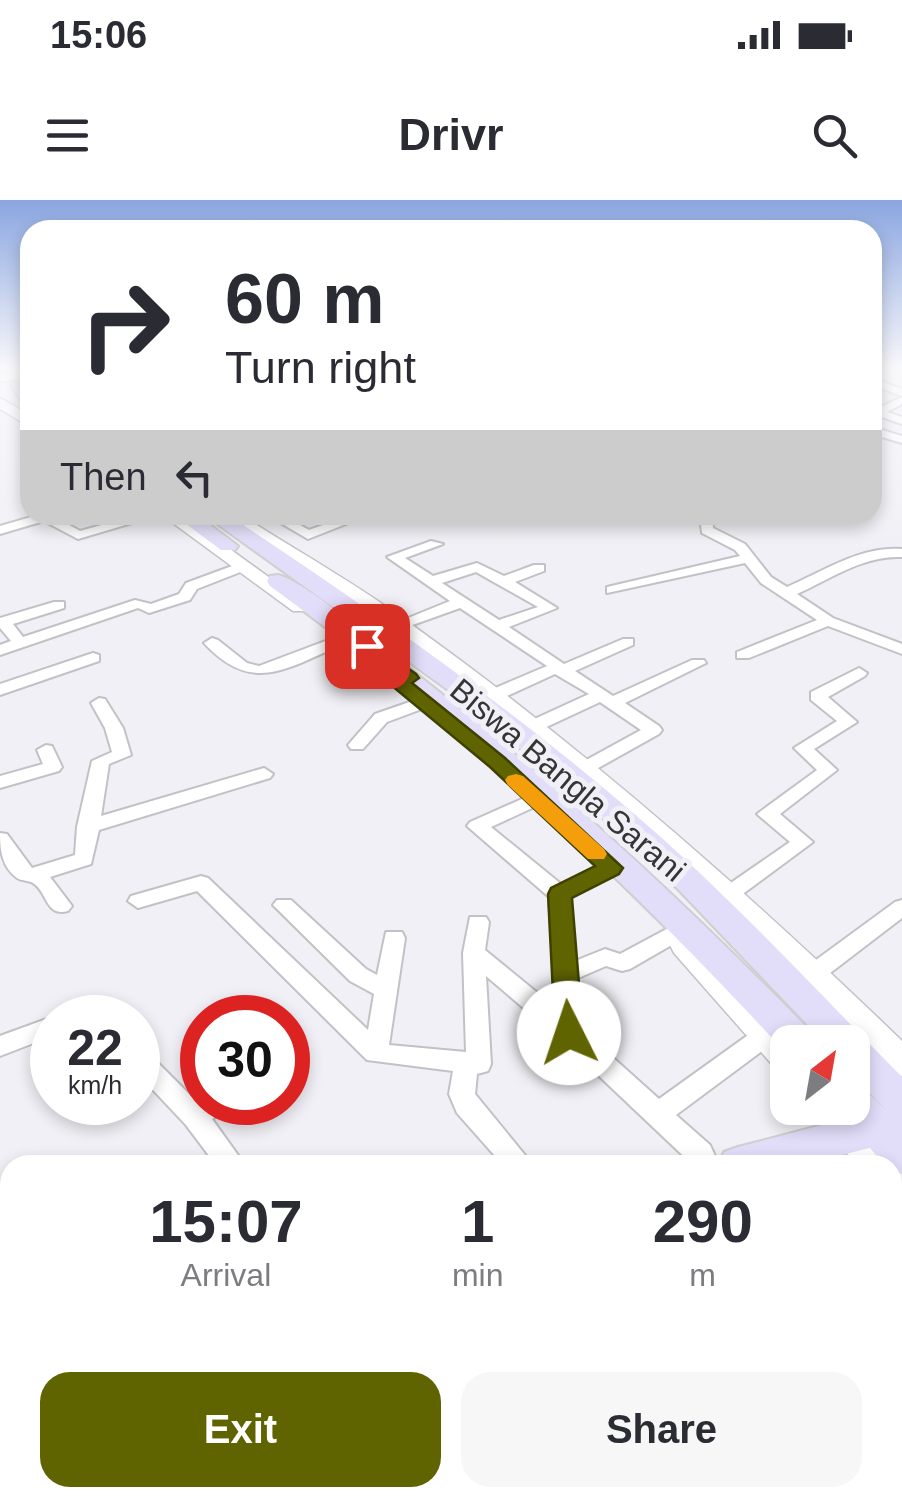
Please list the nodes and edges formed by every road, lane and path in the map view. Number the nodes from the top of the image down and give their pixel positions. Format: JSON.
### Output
{"nodes":[{"id":1,"x":59,"y":525,"type":"edge"},
{"id":2,"x":117,"y":525,"type":"edge"},
{"id":3,"x":185,"y":525,"type":"edge"},
{"id":4,"x":197,"y":525,"type":"edge"},
{"id":5,"x":231,"y":525,"type":"edge"},
{"id":6,"x":244,"y":525,"type":"edge"},
{"id":7,"x":291,"y":525,"type":"edge"},
{"id":8,"x":334,"y":525,"type":"edge"},
{"id":9,"x":707,"y":525,"type":"edge"},
{"id":10,"x":436,"y":544,"type":"dead end"},
{"id":11,"x":902,"y":553,"type":"edge"},
{"id":12,"x":748,"y":558,"type":"junction"},
{"id":13,"x":242,"y":566,"type":"junction"},
{"id":14,"x":539,"y":568,"type":"dead end"},
{"id":15,"x":505,"y":581,"type":"junction"},
{"id":16,"x":430,"y":582,"type":"junction"},
{"id":17,"x":612,"y":590,"type":"dead end"},
{"id":18,"x":786,"y":593,"type":"junction"},
{"id":19,"x":459,"y":604,"type":"junction"},
{"id":20,"x":59,"y":605,"type":"dead end"},
{"id":21,"x":828,"y":621,"type":"junction"},
{"id":22,"x":390,"y":624,"type":"junction"},
{"id":23,"x":496,"y":626,"type":"junction"},
{"id":24,"x":344,"y":638,"type":"junction"},
{"id":25,"x":628,"y":642,"type":"dead end"},
{"id":26,"x":20,"y":643,"type":"junction"},
{"id":27,"x":212,"y":644,"type":"dead end"},
{"id":28,"x":902,"y":649,"type":"edge"},
{"id":29,"x":0,"y":650,"type":"edge"},
{"id":30,"x":742,"y":655,"type":"dead end"},
{"id":31,"x":92,"y":658,"type":"dead end"},
{"id":32,"x":698,"y":663,"type":"dead end"},
{"id":33,"x":558,"y":669,"type":"junction"},
{"id":34,"x":860,"y":674,"type":"dead end"},
{"id":35,"x":411,"y":687,"type":"junction"},
{"id":36,"x":0,"y":690,"type":"edge"},
{"id":37,"x":492,"y":696,"type":"junction"},
{"id":38,"x":605,"y":700,"type":"junction"},
{"id":39,"x":99,"y":703,"type":"dead end"},
{"id":40,"x":534,"y":726,"type":"junction"},
{"id":41,"x":357,"y":745,"type":"dead end"},
{"id":42,"x":46,"y":750,"type":"dead end"},
{"id":43,"x":585,"y":768,"type":"junction"},
{"id":44,"x":264,"y":774,"type":"dead end"},
{"id":45,"x":0,"y":782,"type":"edge"},
{"id":46,"x":543,"y":796,"type":"junction"},
{"id":47,"x":88,"y":827,"type":"junction"},
{"id":48,"x":0,"y":839,"type":"edge"},
{"id":49,"x":611,"y":868,"type":"junction"},
{"id":50,"x":37,"y":874,"type":"junction"},
{"id":51,"x":560,"y":894,"type":"junction"},
{"id":52,"x":730,"y":894,"type":"junction"},
{"id":53,"x":138,"y":901,"type":"dead end"},
{"id":54,"x":284,"y":904,"type":"dead end"},
{"id":55,"x":61,"y":906,"type":"dead end"},
{"id":56,"x":902,"y":907,"type":"edge"},
{"id":57,"x":478,"y":922,"type":"dead end"},
{"id":58,"x":674,"y":933,"type":"junction"},
{"id":59,"x":394,"y":938,"type":"dead end"},
{"id":60,"x":474,"y":954,"type":"junction"},
{"id":61,"x":565,"y":974,"type":"junction"},
{"id":62,"x":813,"y":974,"type":"junction"},
{"id":63,"x":386,"y":990,"type":"junction"},
{"id":64,"x":782,"y":1025,"type":"edge"},
{"id":65,"x":830,"y":1025,"type":"edge"},
{"id":66,"x":569,"y":1033,"type":"junction"},
{"id":67,"x":30,"y":1034,"type":"edge"},
{"id":68,"x":766,"y":1035,"type":"junction"},
{"id":69,"x":770,"y":1040,"type":"edge"},
{"id":70,"x":0,"y":1046,"type":"edge"},
{"id":71,"x":376,"y":1053,"type":"junction"},
{"id":72,"x":466,"y":1062,"type":"junction"},
{"id":73,"x":902,"y":1062,"type":"edge"},
{"id":74,"x":160,"y":1081,"type":"edge"},
{"id":75,"x":180,"y":1102,"type":"edge"},
{"id":76,"x":870,"y":1109,"type":"edge"},
{"id":77,"x":658,"y":1114,"type":"junction"},
{"id":78,"x":201,"y":1125,"type":"edge"},
{"id":79,"x":878,"y":1135,"type":"edge"},
{"id":80,"x":224,"y":1155,"type":"edge"},
{"id":81,"x":511,"y":1155,"type":"edge"},
{"id":82,"x":701,"y":1155,"type":"edge"},
{"id":83,"x":785,"y":1155,"type":"edge"}],
"edges":[{"from":1,"to":2,"type":"street"},
{"from":3,"to":13,"type":"street"},
{"from":4,"to":35,"type":"main road","name":"Biswa Bangla Sarani"},
{"from":5,"to":22,"type":"main road","name":"Biswa Bangla Sarani"},
{"from":6,"to":22,"type":"street"},
{"from":7,"to":8,"type":"street"},
{"from":9,"to":12,"type":"street"},
{"from":10,"to":16,"type":"street"},
{"from":11,"to":18,"type":"street"},
{"from":12,"to":17,"type":"street"},
{"from":12,"to":18,"type":"street"},
{"from":13,"to":24,"type":"street"},
{"from":13,"to":26,"type":"street"},
{"from":14,"to":15,"type":"street"},
{"from":15,"to":16,"type":"street"},
{"from":15,"to":23,"type":"street"},
{"from":16,"to":19,"type":"street"},
{"from":18,"to":21,"type":"street"},
{"from":19,"to":22,"type":"street"},
{"from":19,"to":23,"type":"street"},
{"from":20,"to":26,"type":"street"},
{"from":21,"to":28,"type":"street"},
{"from":21,"to":30,"type":"street"},
{"from":22,"to":37,"type":"street"},
{"from":22,"to":65,"type":"main road","name":"Biswa Bangla Sarani"},
{"from":23,"to":33,"type":"street"},
{"from":24,"to":27,"type":"street"},
{"from":24,"to":35,"type":"street"},
{"from":25,"to":33,"type":"street"},
{"from":26,"to":29,"type":"street"},
{"from":31,"to":36,"type":"street"},
{"from":32,"to":38,"type":"street"},
{"from":33,"to":37,"type":"street"},
{"from":33,"to":38,"type":"street"},
{"from":34,"to":52,"type":"street"},
{"from":35,"to":41,"type":"street"},
{"from":35,"to":46,"type":"main road","name":"Biswa Bangla Sarani"},
{"from":37,"to":40,"type":"street"},
{"from":38,"to":40,"type":"street"},
{"from":38,"to":43,"type":"street"},
{"from":39,"to":47,"type":"street"},
{"from":40,"to":43,"type":"street"},
{"from":42,"to":45,"type":"street"},
{"from":43,"to":52,"type":"street"},
{"from":44,"to":47,"type":"street"},
{"from":46,"to":49,"type":"street"},
{"from":46,"to":51,"type":"street"},
{"from":46,"to":64,"type":"main road","name":"Biswa Bangla Sarani"},
{"from":47,"to":50,"type":"street"},
{"from":48,"to":50,"type":"street"},
{"from":49,"to":51,"type":"street"},
{"from":49,"to":58,"type":"street"},
{"from":50,"to":55,"type":"street"},
{"from":51,"to":61,"type":"street"},
{"from":52,"to":62,"type":"street"},
{"from":53,"to":71,"type":"street"},
{"from":54,"to":63,"type":"street"},
{"from":56,"to":62,"type":"street"},
{"from":57,"to":60,"type":"street"},
{"from":58,"to":61,"type":"street"},
{"from":58,"to":68,"type":"street"},
{"from":59,"to":63,"type":"street"},
{"from":60,"to":66,"type":"street"},
{"from":60,"to":72,"type":"street"},
{"from":61,"to":66,"type":"street"},
{"from":62,"to":73,"type":"street"},
{"from":63,"to":71,"type":"street"},
{"from":66,"to":77,"type":"street"},
{"from":67,"to":70,"type":"street"},
{"from":68,"to":69,"type":"street"},
{"from":68,"to":77,"type":"street"},
{"from":71,"to":72,"type":"street"},
{"from":72,"to":81,"type":"street"},
{"from":74,"to":75,"type":"street"},
{"from":76,"to":79,"type":"main road"},
{"from":77,"to":82,"type":"street"},
{"from":78,"to":80,"type":"street"},
{"from":79,"to":83,"type":"main road"}]}
